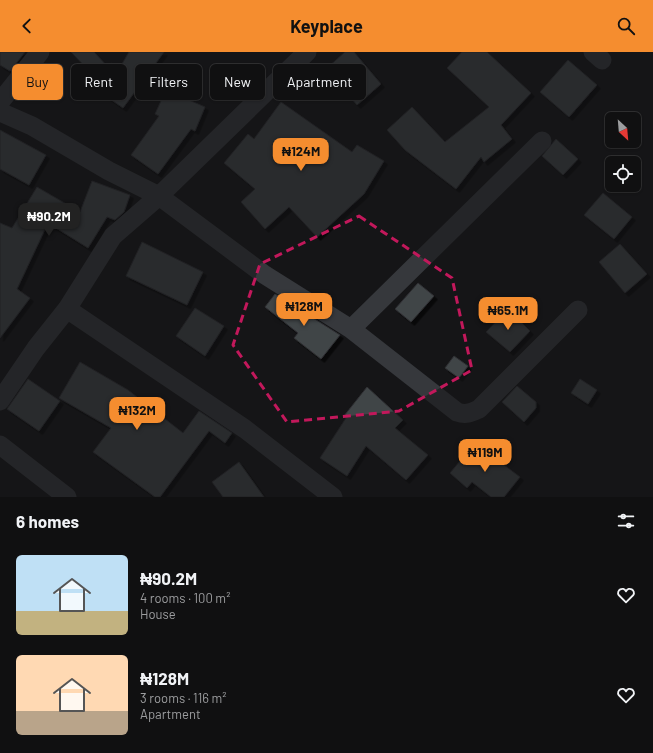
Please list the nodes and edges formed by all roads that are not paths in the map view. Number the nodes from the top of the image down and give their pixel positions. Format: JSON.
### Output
{"nodes":[{"id":1,"x":40,"y":52,"type":"edge"},
{"id":2,"x":307,"y":52,"type":"edge"},
{"id":3,"x":0,"y":102,"type":"edge"},
{"id":4,"x":0,"y":112,"type":"edge"},
{"id":5,"x":542,"y":141,"type":"dead end"},
{"id":6,"x":159,"y":196,"type":"junction"},
{"id":7,"x":67,"y":309,"type":"junction"},
{"id":8,"x":578,"y":310,"type":"dead end"},
{"id":9,"x":350,"y":329,"type":"junction"},
{"id":10,"x":0,"y":401,"type":"edge"},
{"id":11,"x":0,"y":445,"type":"edge"},
{"id":12,"x":67,"y":497,"type":"edge"},
{"id":13,"x":333,"y":497,"type":"edge"}],
"edges":[{"from":1,"to":3,"type":"street"},
{"from":2,"to":6,"type":"street"},
{"from":4,"to":6,"type":"street"},
{"from":5,"to":9,"type":"street"},
{"from":6,"to":7,"type":"street"},
{"from":6,"to":9,"type":"street"},
{"from":7,"to":10,"type":"street"},
{"from":7,"to":13,"type":"street"},
{"from":8,"to":9,"type":"street"},
{"from":11,"to":12,"type":"street"}]}
